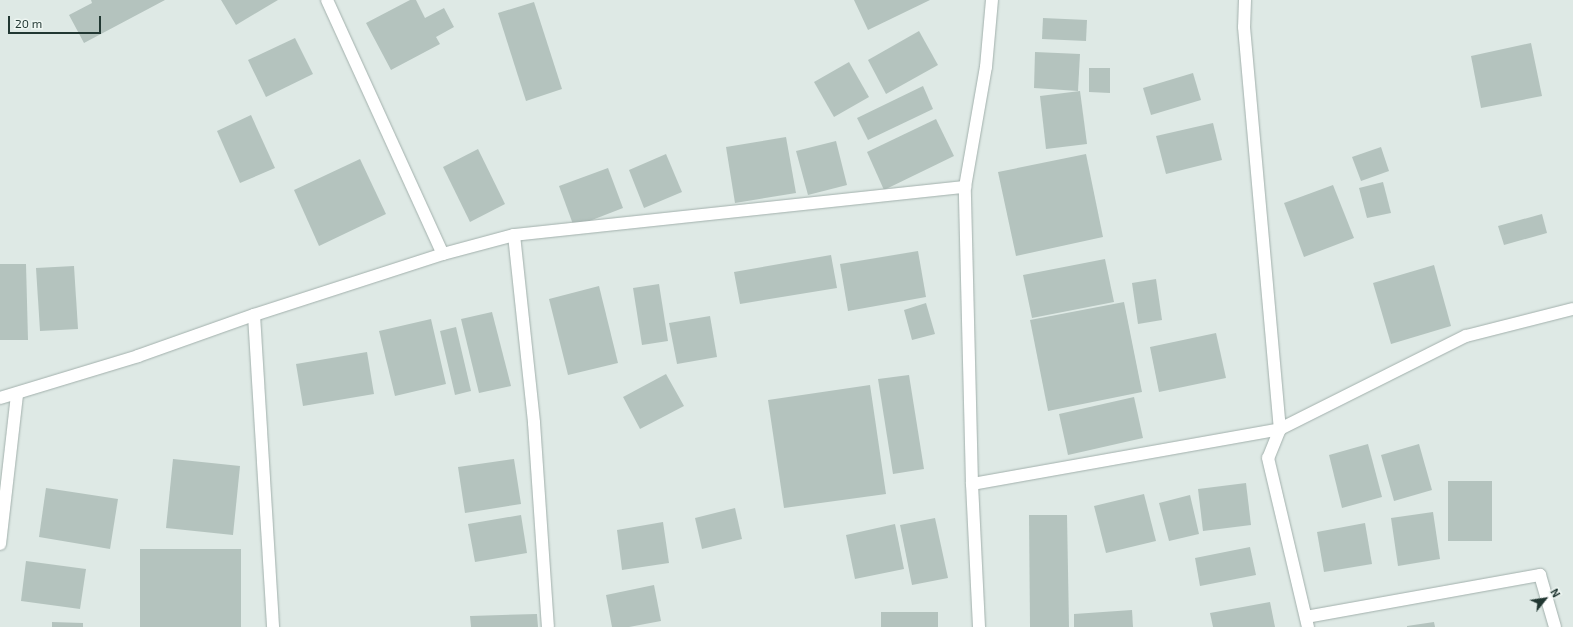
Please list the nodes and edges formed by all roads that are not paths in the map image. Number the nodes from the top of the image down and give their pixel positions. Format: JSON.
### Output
{"nodes":[{"id":1,"x":327,"y":0,"type":"edge"},
{"id":2,"x":992,"y":0,"type":"edge"},
{"id":3,"x":1245,"y":0,"type":"edge"},
{"id":4,"x":965,"y":187,"type":"junction"},
{"id":5,"x":514,"y":235,"type":"junction"},
{"id":6,"x":443,"y":254,"type":"junction"},
{"id":7,"x":1573,"y":309,"type":"edge"},
{"id":8,"x":254,"y":315,"type":"junction"},
{"id":9,"x":17,"y":394,"type":"junction"},
{"id":10,"x":0,"y":398,"type":"edge"},
{"id":11,"x":1280,"y":429,"type":"junction"},
{"id":12,"x":972,"y":484,"type":"junction"},
{"id":13,"x":0,"y":544,"type":"edge"},
{"id":14,"x":1307,"y":622,"type":"edge"},
{"id":15,"x":273,"y":627,"type":"edge"},
{"id":16,"x":548,"y":627,"type":"edge"},
{"id":17,"x":979,"y":627,"type":"edge"},
{"id":18,"x":1555,"y":627,"type":"edge"}],
"edges":[{"from":1,"to":6,"type":"street"},
{"from":2,"to":4,"type":"street"},
{"from":3,"to":11,"type":"street"},
{"from":4,"to":5,"type":"street"},
{"from":4,"to":12,"type":"street"},
{"from":5,"to":6,"type":"street"},
{"from":5,"to":16,"type":"street"},
{"from":6,"to":8,"type":"street"},
{"from":7,"to":11,"type":"street"},
{"from":8,"to":9,"type":"street"},
{"from":8,"to":15,"type":"street"},
{"from":9,"to":10,"type":"street"},
{"from":9,"to":13,"type":"street"},
{"from":11,"to":12,"type":"street"},
{"from":11,"to":14,"type":"street"},
{"from":12,"to":17,"type":"street"},
{"from":14,"to":18,"type":"street"}]}
